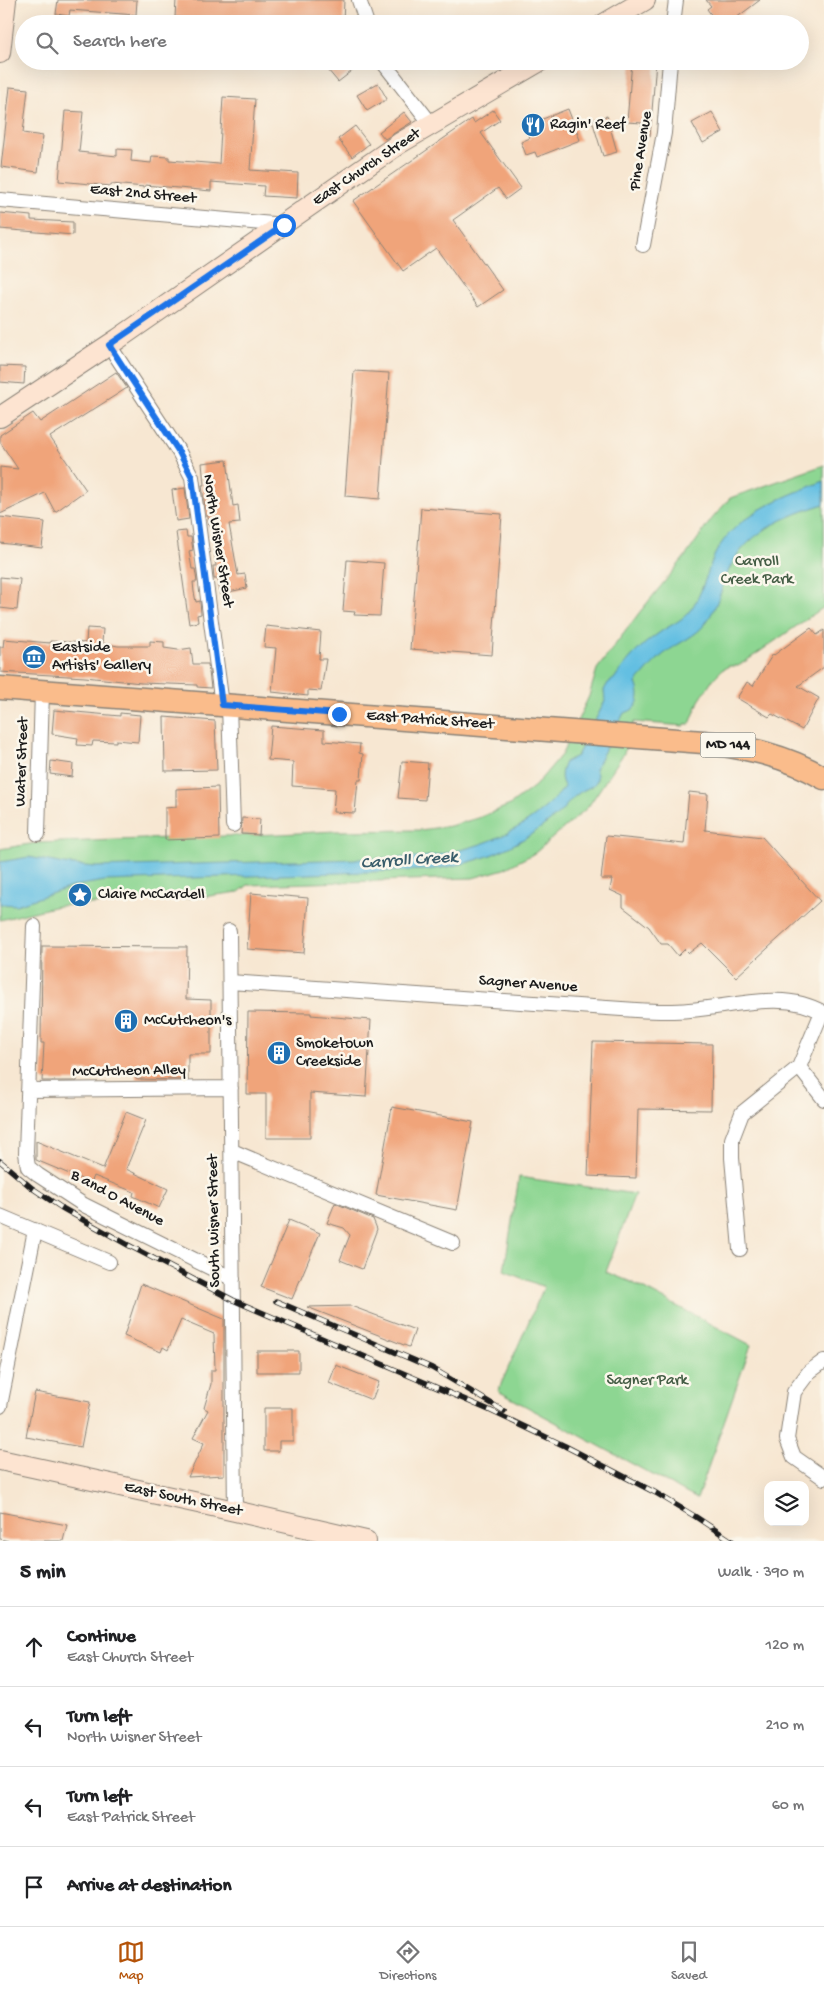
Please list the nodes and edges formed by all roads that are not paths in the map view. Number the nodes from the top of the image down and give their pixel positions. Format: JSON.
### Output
{"nodes":[{"id":1,"x":6,"y":0,"type":"edge"},
{"id":2,"x":359,"y":0,"type":"edge"},
{"id":3,"x":645,"y":0,"type":"edge"},
{"id":4,"x":676,"y":0,"type":"edge"},
{"id":5,"x":364,"y":15,"type":"edge"},
{"id":6,"x":619,"y":15,"type":"edge"},
{"id":7,"x":674,"y":15,"type":"edge"},
{"id":8,"x":0,"y":53,"type":"edge"},
{"id":9,"x":389,"y":70,"type":"edge"},
{"id":10,"x":525,"y":70,"type":"edge"},
{"id":11,"x":669,"y":70,"type":"edge"},
{"id":12,"x":432,"y":125,"type":"junction"},
{"id":13,"x":0,"y":200,"type":"edge"},
{"id":14,"x":284,"y":225,"type":"junction"},
{"id":15,"x":643,"y":246,"type":"dead end"},
{"id":16,"x":109,"y":345,"type":"junction"},
{"id":17,"x":0,"y":417,"type":"edge"},
{"id":18,"x":0,"y":688,"type":"edge"},
{"id":19,"x":42,"y":691,"type":"junction"},
{"id":20,"x":226,"y":705,"type":"junction"},
{"id":21,"x":824,"y":778,"type":"edge"},
{"id":22,"x":233,"y":825,"type":"dead end"},
{"id":23,"x":38,"y":834,"type":"dead end"},
{"id":24,"x":34,"y":926,"type":"dead end"},
{"id":25,"x":229,"y":931,"type":"dead end"},
{"id":26,"x":230,"y":982,"type":"junction"},
{"id":27,"x":823,"y":1012,"type":"edge"},
{"id":28,"x":799,"y":1067,"type":"junction"},
{"id":29,"x":231,"y":1088,"type":"junction"},
{"id":30,"x":28,"y":1090,"type":"junction"},
{"id":31,"x":824,"y":1099,"type":"edge"},
{"id":32,"x":232,"y":1151,"type":"junction"},
{"id":33,"x":0,"y":1216,"type":"edge"},
{"id":34,"x":35,"y":1230,"type":"junction"},
{"id":35,"x":453,"y":1243,"type":"dead end"},
{"id":36,"x":740,"y":1249,"type":"dead end"},
{"id":37,"x":109,"y":1262,"type":"dead end"},
{"id":38,"x":233,"y":1279,"type":"junction"},
{"id":39,"x":824,"y":1361,"type":"edge"},
{"id":40,"x":0,"y":1406,"type":"edge"},
{"id":41,"x":0,"y":1460,"type":"edge"},
{"id":42,"x":824,"y":1478,"type":"edge"},
{"id":43,"x":235,"y":1510,"type":"junction"},
{"id":44,"x":366,"y":1541,"type":"edge"}],
"edges":[{"from":1,"to":8,"type":"main road"},
{"from":2,"to":5,"type":"street"},
{"from":3,"to":6,"type":"main road"},
{"from":4,"to":7,"type":"street"},
{"from":9,"to":12,"type":"street"},
{"from":10,"to":12,"type":"main road","name":"East Church Street"},
{"from":11,"to":15,"type":"street","name":"Pine Avenue"},
{"from":12,"to":14,"type":"main road","name":"East Church Street"},
{"from":13,"to":14,"type":"street","name":"East 2nd Street"},
{"from":14,"to":16,"type":"main road","name":"East Church Street"},
{"from":16,"to":17,"type":"main road","name":"East Church Street"},
{"from":16,"to":20,"type":"street","name":"North Wisner Street"},
{"from":18,"to":19,"type":"main road","name":"East Patrick Street","number":"MD 144"},
{"from":19,"to":20,"type":"main road","name":"East Patrick Street","number":"MD 144"},
{"from":19,"to":23,"type":"street","name":"Water Street"},
{"from":20,"to":21,"type":"main road","name":"East Patrick Street","number":"MD 144"},
{"from":20,"to":22,"type":"street"},
{"from":24,"to":30,"type":"street"},
{"from":25,"to":26,"type":"street","name":"South Wisner Street"},
{"from":26,"to":27,"type":"street","name":"Sagner Avenue"},
{"from":26,"to":29,"type":"street","name":"South Wisner Street"},
{"from":27,"to":28,"type":"street"},
{"from":28,"to":31,"type":"street"},
{"from":28,"to":36,"type":"street"},
{"from":29,"to":30,"type":"street","name":"McCutcheon Alley"},
{"from":29,"to":32,"type":"street","name":"South Wisner Street"},
{"from":30,"to":38,"type":"street","name":"B and O Avenue"},
{"from":32,"to":35,"type":"street"},
{"from":32,"to":38,"type":"street","name":"South Wisner Street"},
{"from":33,"to":34,"type":"street"},
{"from":34,"to":37,"type":"street"},
{"from":34,"to":40,"type":"street"},
{"from":38,"to":43,"type":"street","name":"South Wisner Street"},
{"from":39,"to":42,"type":"street"},
{"from":41,"to":43,"type":"main road","name":"East South Street"},
{"from":43,"to":44,"type":"main road","name":"East South Street"}]}
